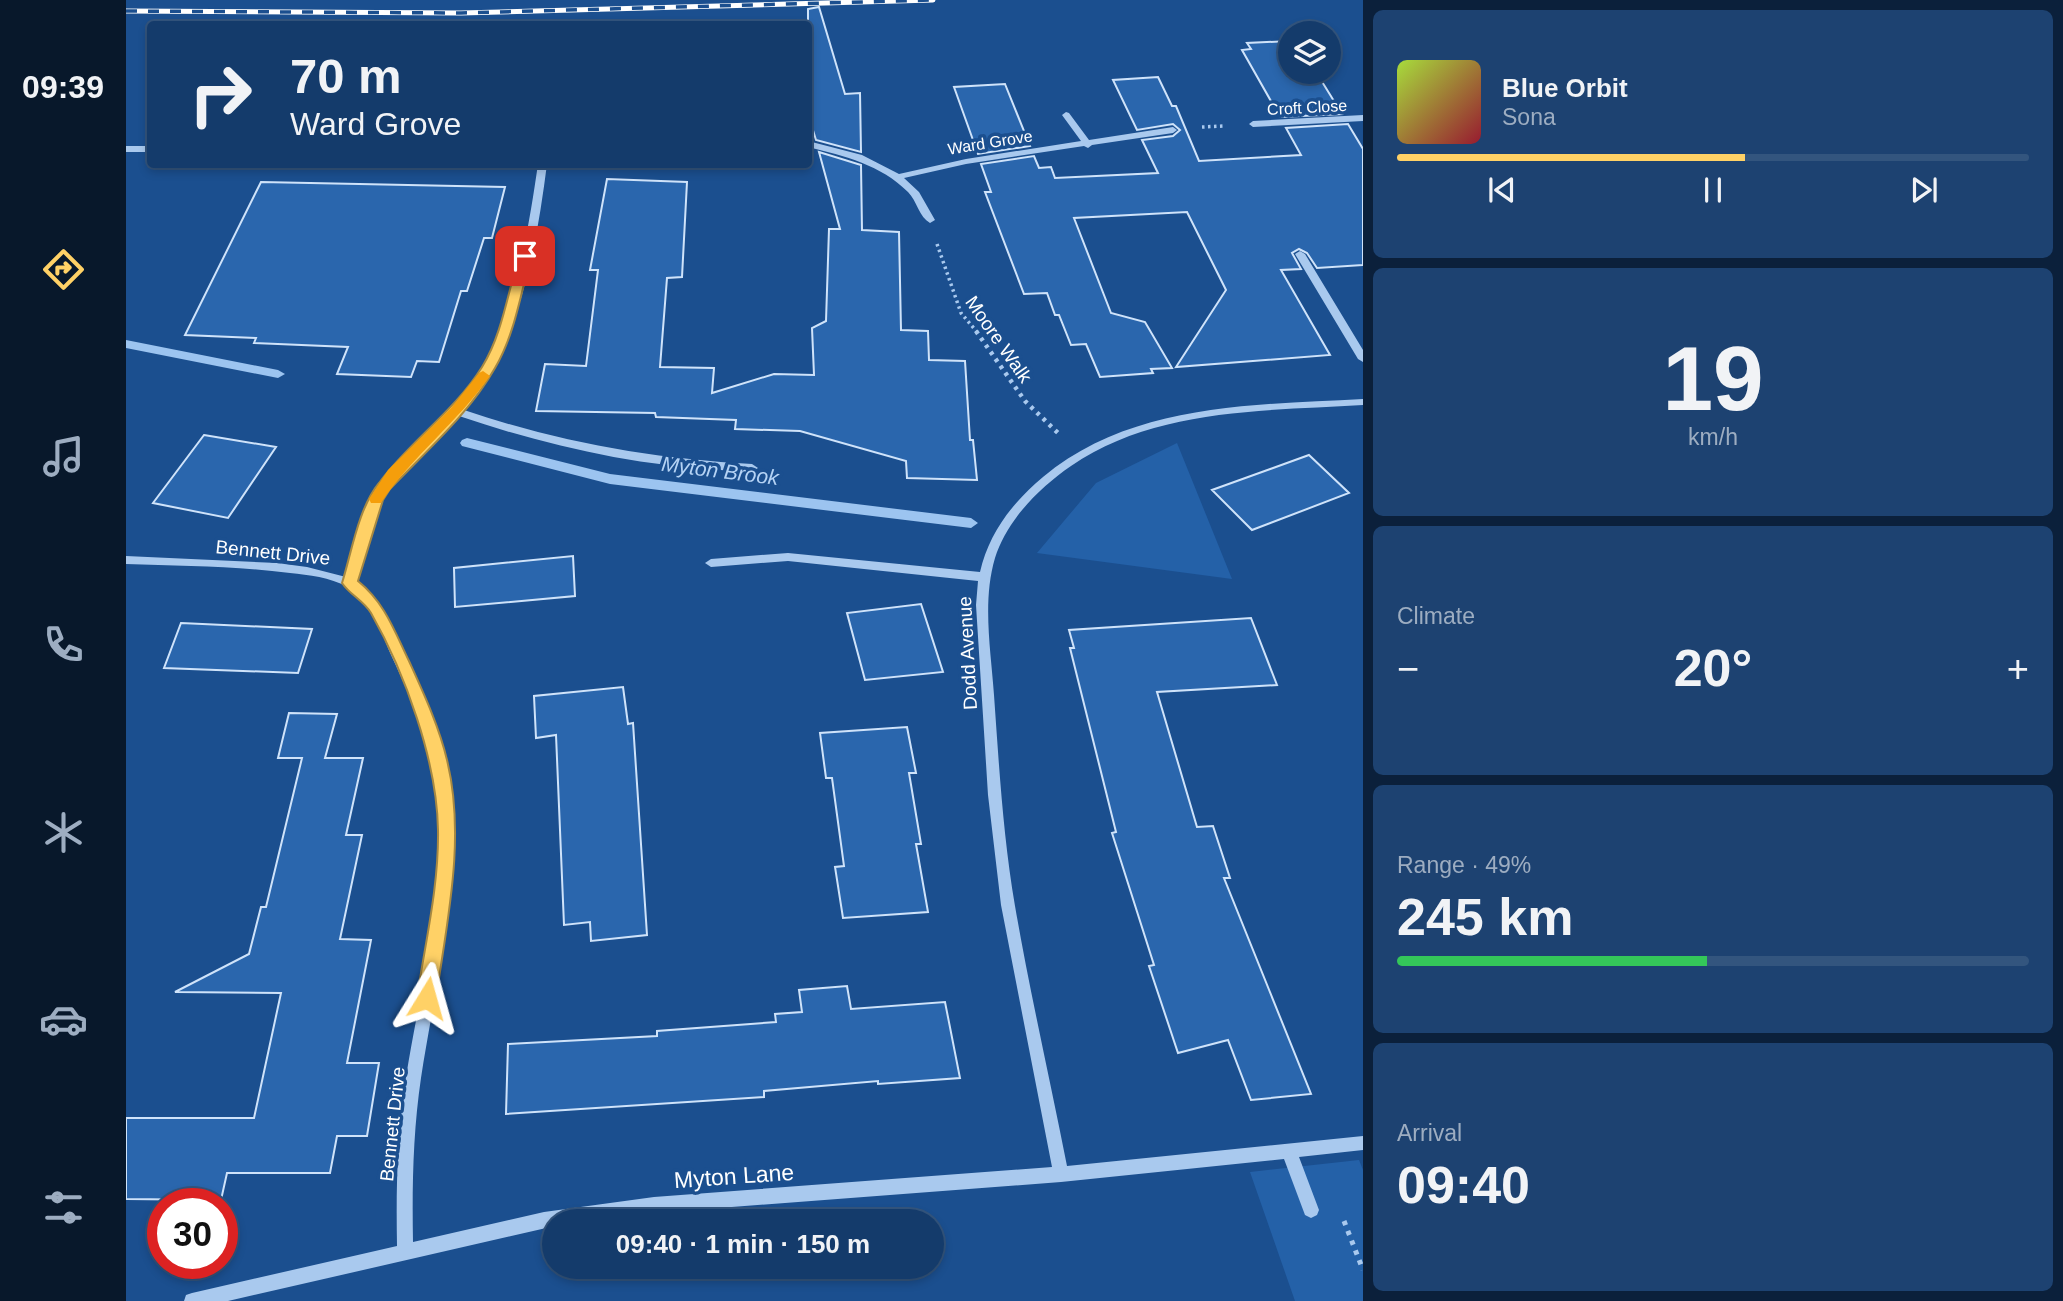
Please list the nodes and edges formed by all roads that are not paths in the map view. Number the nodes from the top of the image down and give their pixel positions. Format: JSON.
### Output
{"nodes":[{"id":1,"x":1066,"y":115,"type":"dead end"},
{"id":2,"x":1363,"y":118,"type":"edge"},
{"id":3,"x":1253,"y":124,"type":"road end"},
{"id":4,"x":1173,"y":130,"type":"road end"},
{"id":5,"x":812,"y":145,"type":"edge"},
{"id":6,"x":1088,"y":145,"type":"junction"},
{"id":7,"x":126,"y":149,"type":"edge"},
{"id":8,"x":147,"y":149,"type":"edge"},
{"id":9,"x":543,"y":168,"type":"edge"},
{"id":10,"x":898,"y":177,"type":"junction"},
{"id":11,"x":930,"y":220,"type":"road end"},
{"id":12,"x":1300,"y":254,"type":"dead end"},
{"id":13,"x":1363,"y":359,"type":"edge"},
{"id":14,"x":1363,"y":402,"type":"edge"},
{"id":15,"x":456,"y":411,"type":"junction"},
{"id":16,"x":752,"y":468,"type":"dead end"},
{"id":17,"x":126,"y":560,"type":"edge"},
{"id":18,"x":711,"y":563,"type":"dead end"},
{"id":19,"x":983,"y":577,"type":"junction"},
{"id":20,"x":350,"y":583,"type":"junction"},
{"id":21,"x":1363,"y":1143,"type":"edge"},
{"id":22,"x":1289,"y":1152,"type":"junction"},
{"id":23,"x":1061,"y":1174,"type":"junction"},
{"id":24,"x":1311,"y":1210,"type":"dead end"},
{"id":25,"x":405,"y":1250,"type":"junction"},
{"id":26,"x":191,"y":1301,"type":"edge"}],
"edges":[{"from":1,"to":6,"type":"street"},
{"from":2,"to":3,"type":"street","name":"Croft Close"},
{"from":4,"to":6,"type":"street","name":"Ward Grove"},
{"from":5,"to":10,"type":"street"},
{"from":6,"to":10,"type":"street","name":"Ward Grove"},
{"from":7,"to":8,"type":"street"},
{"from":9,"to":15,"type":"street"},
{"from":10,"to":11,"type":"street"},
{"from":12,"to":13,"type":"street"},
{"from":14,"to":19,"type":"street","name":"Dodd Avenue"},
{"from":15,"to":16,"type":"street"},
{"from":15,"to":20,"type":"street"},
{"from":17,"to":20,"type":"street","name":"Bennett Drive"},
{"from":18,"to":19,"type":"street"},
{"from":19,"to":23,"type":"street","name":"Dodd Avenue"},
{"from":20,"to":25,"type":"street","name":"Bennett Drive"},
{"from":21,"to":22,"type":"street","name":"Myton Lane"},
{"from":22,"to":23,"type":"street","name":"Myton Lane"},
{"from":22,"to":24,"type":"street"},
{"from":23,"to":25,"type":"street","name":"Myton Lane"},
{"from":25,"to":26,"type":"street","name":"Myton Lane"}]}
